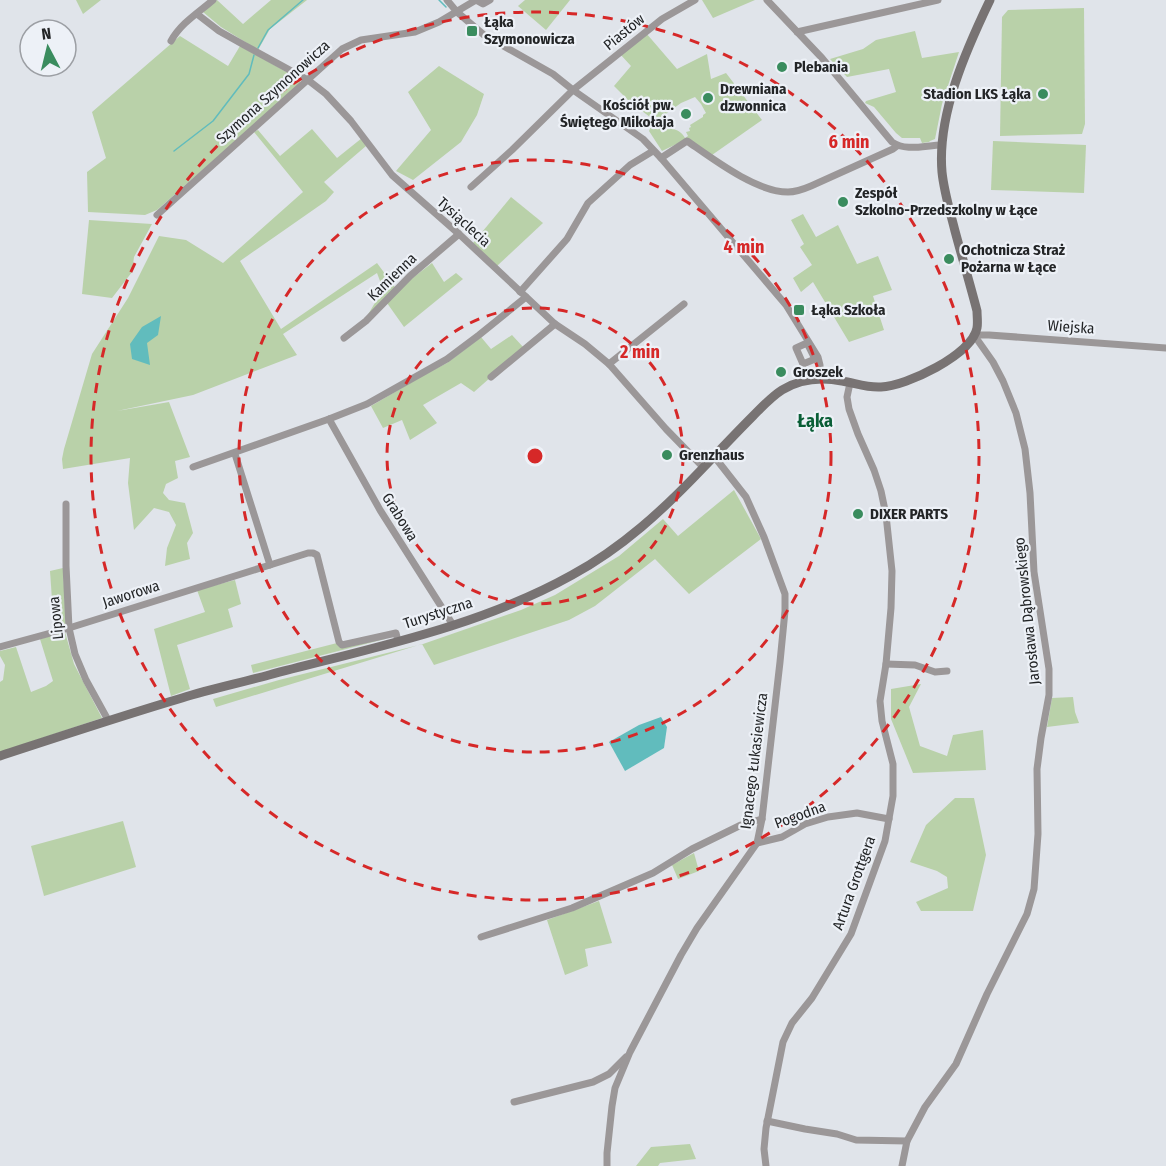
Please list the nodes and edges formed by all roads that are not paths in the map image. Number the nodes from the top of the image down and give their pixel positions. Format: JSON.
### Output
{"nodes":[{"id":1,"x":213,"y":0,"type":"edge"},
{"id":2,"x":447,"y":0,"type":"edge"},
{"id":3,"x":490,"y":0,"type":"edge"},
{"id":4,"x":695,"y":0,"type":"edge"},
{"id":5,"x":767,"y":0,"type":"edge"},
{"id":6,"x":938,"y":0,"type":"edge"},
{"id":7,"x":990,"y":0,"type":"edge"},
{"id":8,"x":457,"y":12,"type":"junction"},
{"id":9,"x":197,"y":14,"type":"junction"},
{"id":10,"x":797,"y":32,"type":"junction"},
{"id":11,"x":171,"y":41,"type":"dead end"},
{"id":12,"x":308,"y":80,"type":"junction"},
{"id":13,"x":573,"y":90,"type":"junction"},
{"id":14,"x":942,"y":145,"type":"junction"},
{"id":15,"x":897,"y":146,"type":"junction"},
{"id":16,"x":653,"y":151,"type":"junction"},
{"id":17,"x":661,"y":158,"type":"junction"},
{"id":18,"x":471,"y":187,"type":"dead end"},
{"id":19,"x":157,"y":215,"type":"dead end"},
{"id":20,"x":459,"y":234,"type":"junction"},
{"id":21,"x":523,"y":294,"type":"junction"},
{"id":22,"x":684,"y":304,"type":"dead end"},
{"id":23,"x":555,"y":324,"type":"junction"},
{"id":24,"x":974,"y":335,"type":"junction"},
{"id":25,"x":344,"y":338,"type":"dead end"},
{"id":26,"x":1166,"y":348,"type":"edge"},
{"id":27,"x":609,"y":364,"type":"junction"},
{"id":28,"x":491,"y":377,"type":"dead end"},
{"id":29,"x":820,"y":379,"type":"junction"},
{"id":30,"x":849,"y":383,"type":"junction"},
{"id":31,"x":329,"y":419,"type":"junction"},
{"id":32,"x":235,"y":453,"type":"junction"},
{"id":33,"x":713,"y":457,"type":"junction"},
{"id":34,"x":193,"y":467,"type":"dead end"},
{"id":35,"x":703,"y":467,"type":"junction"},
{"id":36,"x":66,"y":504,"type":"dead end"},
{"id":37,"x":270,"y":565,"type":"junction"},
{"id":38,"x":453,"y":625,"type":"junction"},
{"id":39,"x":69,"y":628,"type":"junction"},
{"id":40,"x":398,"y":641,"type":"junction"},
{"id":41,"x":0,"y":647,"type":"edge"},
{"id":42,"x":886,"y":664,"type":"junction"},
{"id":43,"x":947,"y":671,"type":"dead end"},
{"id":44,"x":108,"y":720,"type":"junction"},
{"id":45,"x":0,"y":756,"type":"edge"},
{"id":46,"x":762,"y":819,"type":"junction"},
{"id":47,"x":889,"y":819,"type":"junction"},
{"id":48,"x":757,"y":843,"type":"junction"},
{"id":49,"x":481,"y":937,"type":"dead end"},
{"id":50,"x":630,"y":1052,"type":"junction"},
{"id":51,"x":514,"y":1102,"type":"dead end"},
{"id":52,"x":767,"y":1121,"type":"junction"},
{"id":53,"x":907,"y":1141,"type":"junction"},
{"id":54,"x":608,"y":1166,"type":"edge"},
{"id":55,"x":766,"y":1166,"type":"edge"},
{"id":56,"x":902,"y":1166,"type":"edge"}],
"edges":[{"from":1,"to":9,"type":"street"},
{"from":2,"to":8,"type":"street"},
{"from":3,"to":8,"type":"street","name":"Szymona Szymonowicza"},
{"from":4,"to":13,"type":"street","name":"Piastów"},
{"from":5,"to":10,"type":"street"},
{"from":6,"to":10,"type":"street"},
{"from":7,"to":14,"type":"main road"},
{"from":8,"to":12,"type":"street","name":"Szymona Szymonowicza"},
{"from":8,"to":13,"type":"street"},
{"from":9,"to":11,"type":"street"},
{"from":9,"to":12,"type":"street","name":"Tysiąclecia"},
{"from":10,"to":15,"type":"street"},
{"from":12,"to":19,"type":"street","name":"Szymona Szymonowicza"},
{"from":12,"to":20,"type":"street","name":"Tysiąclecia"},
{"from":13,"to":16,"type":"street"},
{"from":13,"to":18,"type":"street","name":"Piastów"},
{"from":14,"to":15,"type":"street"},
{"from":14,"to":24,"type":"main road"},
{"from":15,"to":17,"type":"street"},
{"from":16,"to":17,"type":"street"},
{"from":16,"to":21,"type":"street"},
{"from":17,"to":29,"type":"street"},
{"from":20,"to":21,"type":"street","name":"Tysiąclecia"},
{"from":20,"to":25,"type":"street","name":"Kamienna"},
{"from":21,"to":23,"type":"street","name":"Tysiąclecia"},
{"from":21,"to":31,"type":"street"},
{"from":22,"to":27,"type":"street"},
{"from":23,"to":27,"type":"street","name":"Tysiąclecia"},
{"from":23,"to":28,"type":"street"},
{"from":24,"to":26,"type":"street","name":"Wiejska"},
{"from":24,"to":30,"type":"main road"},
{"from":24,"to":53,"type":"street","name":"Jarosława Dąbrowskiego"},
{"from":27,"to":35,"type":"street","name":"Tysiąclecia"},
{"from":29,"to":30,"type":"main road"},
{"from":29,"to":33,"type":"main road","name":"Turystyczna"},
{"from":30,"to":42,"type":"street","name":"Artura Grottgera"},
{"from":31,"to":32,"type":"street"},
{"from":31,"to":38,"type":"street","name":"Grabowa"},
{"from":32,"to":34,"type":"street"},
{"from":32,"to":37,"type":"street"},
{"from":33,"to":35,"type":"main road","name":"Turystyczna"},
{"from":33,"to":46,"type":"street","name":"Ignacego Łukasiewicza"},
{"from":35,"to":38,"type":"main road","name":"Turystyczna"},
{"from":36,"to":39,"type":"street","name":"Lipowa"},
{"from":37,"to":39,"type":"street","name":"Jaworowa"},
{"from":37,"to":40,"type":"street","name":"Jaworowa"},
{"from":38,"to":40,"type":"main road","name":"Turystyczna"},
{"from":39,"to":41,"type":"street","name":"Jaworowa"},
{"from":39,"to":44,"type":"street","name":"Lipowa"},
{"from":40,"to":44,"type":"main road","name":"Turystyczna"},
{"from":42,"to":43,"type":"street"},
{"from":42,"to":47,"type":"street","name":"Artura Grottgera"},
{"from":44,"to":45,"type":"main road","name":"Turystyczna"},
{"from":46,"to":48,"type":"street","name":"Ignacego Łukasiewicza"},
{"from":46,"to":49,"type":"street"},
{"from":47,"to":48,"type":"street","name":"Pogodna"},
{"from":47,"to":52,"type":"street","name":"Artura Grottgera"},
{"from":48,"to":50,"type":"street","name":"Ignacego Łukasiewicza"},
{"from":50,"to":51,"type":"street","name":"Ignacego Łukasiewicza"},
{"from":50,"to":54,"type":"street","name":"Ignacego Łukasiewicza"},
{"from":52,"to":53,"type":"street"},
{"from":52,"to":55,"type":"street","name":"Artura Grottgera"},
{"from":53,"to":56,"type":"street"}]}
